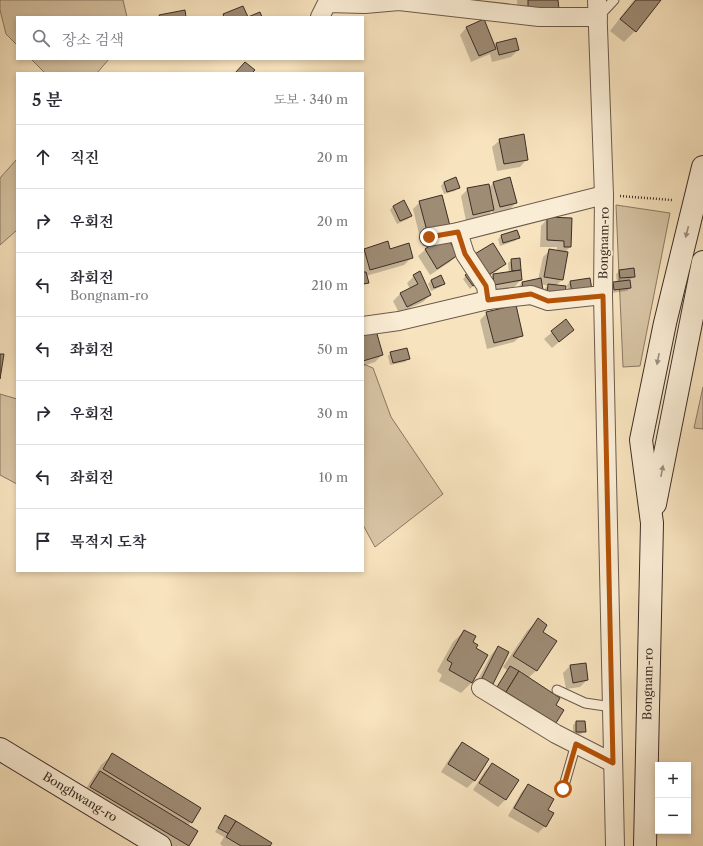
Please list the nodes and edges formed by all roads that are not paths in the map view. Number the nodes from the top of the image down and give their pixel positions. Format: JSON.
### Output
{"nodes":[{"id":1,"x":614,"y":0,"type":"edge"},
{"id":2,"x":597,"y":8,"type":"edge"},
{"id":3,"x":320,"y":16,"type":"edge"},
{"id":4,"x":703,"y":167,"type":"edge"},
{"id":5,"x":604,"y":195,"type":"junction"},
{"id":6,"x":458,"y":232,"type":"junction"},
{"id":7,"x":429,"y":237,"type":"dead end"},
{"id":8,"x":703,"y":262,"type":"edge"},
{"id":9,"x":603,"y":296,"type":"junction"},
{"id":10,"x":488,"y":300,"type":"junction"},
{"id":11,"x":364,"y":326,"type":"edge"},
{"id":12,"x":652,"y":523,"type":"junction"},
{"id":13,"x":481,"y":688,"type":"dead end"},
{"id":14,"x":557,"y":690,"type":"dead end"},
{"id":15,"x":612,"y":707,"type":"junction"},
{"id":16,"x":576,"y":744,"type":"junction"},
{"id":17,"x":0,"y":749,"type":"edge"},
{"id":18,"x":613,"y":763,"type":"junction"},
{"id":19,"x":563,"y":789,"type":"dead end"},
{"id":20,"x":160,"y":846,"type":"edge"},
{"id":21,"x":615,"y":846,"type":"edge"},
{"id":22,"x":645,"y":846,"type":"edge"}],
"edges":[{"from":1,"to":2,"type":"lane"},
{"from":2,"to":3,"type":"street"},
{"from":2,"to":5,"type":"street","name":"Bongnam-ro"},
{"from":4,"to":12,"type":"main road","name":"Bongnam-ro","one_way":true},
{"from":5,"to":6,"type":"street"},
{"from":5,"to":9,"type":"street","name":"Bongnam-ro"},
{"from":6,"to":7,"type":"street"},
{"from":6,"to":10,"type":"street"},
{"from":12,"to":8,"type":"main road","name":"Bongnam-ro","one_way":true},
{"from":9,"to":10,"type":"street"},
{"from":9,"to":15,"type":"street","name":"Bongnam-ro"},
{"from":10,"to":11,"type":"street"},
{"from":12,"to":22,"type":"main road","name":"Bongnam-ro"},
{"from":13,"to":16,"type":"street"},
{"from":14,"to":15,"type":"lane"},
{"from":15,"to":18,"type":"street","name":"Bongnam-ro"},
{"from":16,"to":18,"type":"street"},
{"from":16,"to":19,"type":"lane"},
{"from":17,"to":20,"type":"main road","name":"Bonghwang-ro"},
{"from":18,"to":21,"type":"street","name":"Bongnam-ro"}]}
